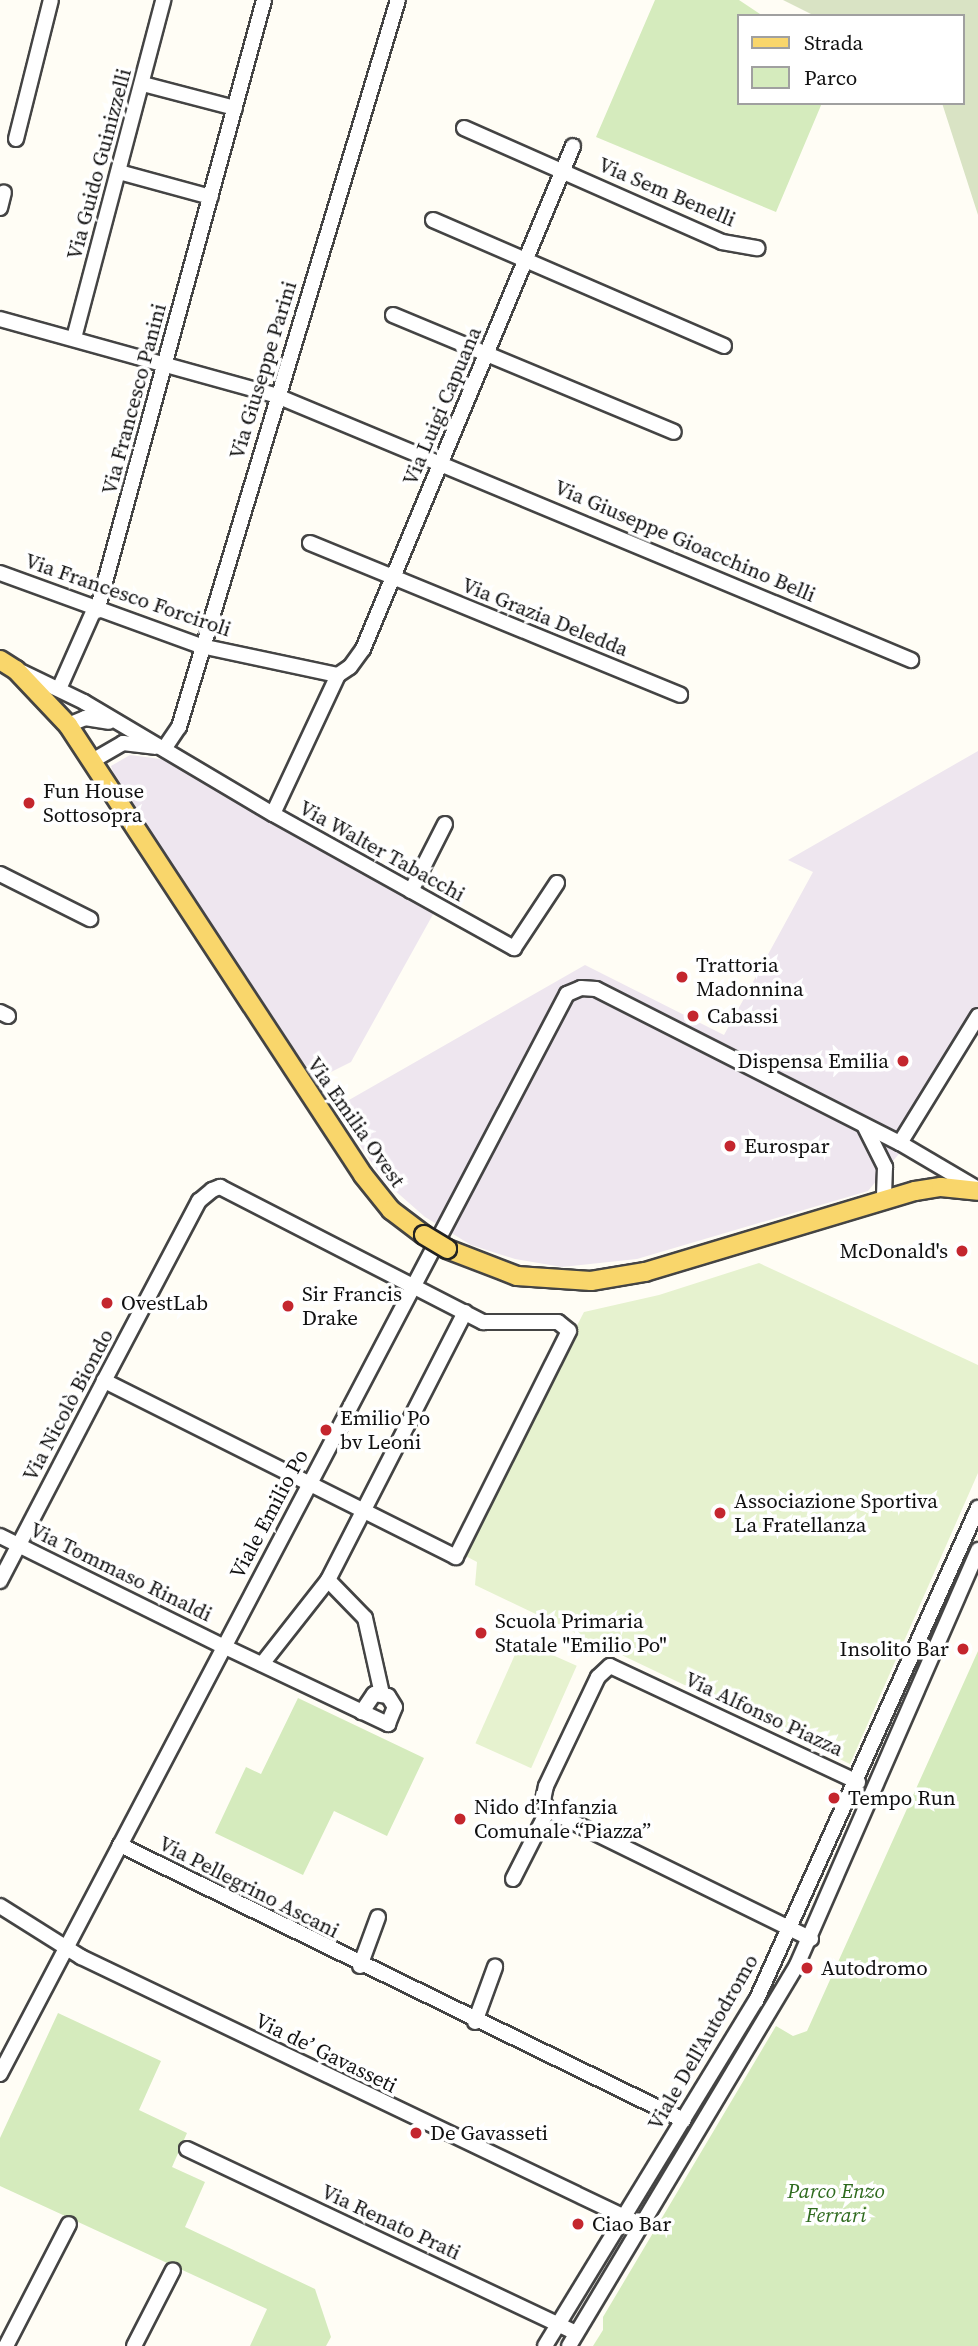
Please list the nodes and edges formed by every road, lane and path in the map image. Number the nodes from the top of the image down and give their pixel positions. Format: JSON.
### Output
{"nodes":[{"id":1,"x":51,"y":0,"type":"edge"},
{"id":2,"x":163,"y":0,"type":"edge"},
{"id":3,"x":264,"y":0,"type":"edge"},
{"id":4,"x":398,"y":0,"type":"edge"},
{"id":5,"x":143,"y":84,"type":"junction"},
{"id":6,"x":235,"y":108,"type":"junction"},
{"id":7,"x":464,"y":128,"type":"dead end"},
{"id":8,"x":16,"y":139,"type":"dead end"},
{"id":9,"x":573,"y":146,"type":"dead end"},
{"id":10,"x":563,"y":170,"type":"junction"},
{"id":11,"x":119,"y":172,"type":"junction"},
{"id":12,"x":4,"y":192,"type":"dead end"},
{"id":13,"x":211,"y":197,"type":"junction"},
{"id":14,"x":0,"y":208,"type":"edge"},
{"id":15,"x":433,"y":220,"type":"dead end"},
{"id":16,"x":757,"y":248,"type":"dead end"},
{"id":17,"x":526,"y":260,"type":"junction"},
{"id":18,"x":393,"y":315,"type":"dead end"},
{"id":19,"x":0,"y":319,"type":"edge"},
{"id":20,"x":74,"y":338,"type":"junction"},
{"id":21,"x":724,"y":346,"type":"dead end"},
{"id":22,"x":487,"y":354,"type":"junction"},
{"id":23,"x":165,"y":365,"type":"junction"},
{"id":24,"x":277,"y":396,"type":"junction"},
{"id":25,"x":674,"y":432,"type":"dead end"},
{"id":26,"x":441,"y":461,"type":"junction"},
{"id":27,"x":310,"y":543,"type":"dead end"},
{"id":28,"x":0,"y":573,"type":"edge"},
{"id":29,"x":393,"y":577,"type":"junction"},
{"id":30,"x":95,"y":610,"type":"junction"},
{"id":31,"x":201,"y":646,"type":"junction"},
{"id":32,"x":0,"y":660,"type":"edge"},
{"id":33,"x":911,"y":660,"type":"dead end"},
{"id":34,"x":16,"y":670,"type":"junction"},
{"id":35,"x":338,"y":675,"type":"junction"},
{"id":36,"x":58,"y":689,"type":"junction"},
{"id":37,"x":680,"y":695,"type":"dead end"},
{"id":38,"x":68,"y":725,"type":"junction"},
{"id":39,"x":164,"y":749,"type":"junction"},
{"id":40,"x":92,"y":761,"type":"junction"},
{"id":41,"x":273,"y":814,"type":"junction"},
{"id":42,"x":445,"y":824,"type":"dead end"},
{"id":43,"x":0,"y":874,"type":"edge"},
{"id":44,"x":557,"y":883,"type":"dead end"},
{"id":45,"x":411,"y":891,"type":"junction"},
{"id":46,"x":90,"y":919,"type":"dead end"},
{"id":47,"x":978,"y":1016,"type":"edge"},
{"id":48,"x":865,"y":1127,"type":"junction"},
{"id":49,"x":900,"y":1143,"type":"junction"},
{"id":50,"x":978,"y":1190,"type":"edge"},
{"id":51,"x":884,"y":1200,"type":"junction"},
{"id":52,"x":413,"y":1283,"type":"junction"},
{"id":53,"x":465,"y":1312,"type":"junction"},
{"id":54,"x":104,"y":1381,"type":"junction"},
{"id":55,"x":307,"y":1486,"type":"junction"},
{"id":56,"x":978,"y":1508,"type":"edge"},
{"id":57,"x":361,"y":1512,"type":"junction"},
{"id":58,"x":0,"y":1536,"type":"edge"},
{"id":59,"x":18,"y":1545,"type":"junction"},
{"id":60,"x":978,"y":1550,"type":"edge"},
{"id":61,"x":328,"y":1580,"type":"junction"},
{"id":62,"x":0,"y":1581,"type":"edge"},
{"id":63,"x":930,"y":1618,"type":"junction"},
{"id":64,"x":946,"y":1625,"type":"junction"},
{"id":65,"x":223,"y":1646,"type":"junction"},
{"id":66,"x":262,"y":1664,"type":"junction"},
{"id":67,"x":382,"y":1694,"type":"junction"},
{"id":68,"x":362,"y":1712,"type":"junction"},
{"id":69,"x":874,"y":1747,"type":"junction"},
{"id":70,"x":890,"y":1755,"type":"junction"},
{"id":71,"x":858,"y":1782,"type":"junction"},
{"id":72,"x":548,"y":1810,"type":"junction"},
{"id":73,"x":120,"y":1845,"type":"junction"},
{"id":74,"x":513,"y":1879,"type":"dead end"},
{"id":75,"x":0,"y":1906,"type":"edge"},
{"id":76,"x":378,"y":1917,"type":"dead end"},
{"id":77,"x":789,"y":1928,"type":"junction"},
{"id":78,"x":811,"y":1939,"type":"junction"},
{"id":79,"x":66,"y":1948,"type":"junction"},
{"id":80,"x":360,"y":1966,"type":"junction"},
{"id":81,"x":495,"y":1967,"type":"dead end"},
{"id":82,"x":756,"y":2001,"type":"junction"},
{"id":83,"x":772,"y":2009,"type":"junction"},
{"id":84,"x":475,"y":2022,"type":"junction"},
{"id":85,"x":0,"y":2074,"type":"edge"},
{"id":86,"x":683,"y":2120,"type":"junction"},
{"id":87,"x":187,"y":2149,"type":"dead end"},
{"id":88,"x":625,"y":2217,"type":"junction"},
{"id":89,"x":69,"y":2224,"type":"dead end"},
{"id":90,"x":640,"y":2225,"type":"junction"},
{"id":91,"x":173,"y":2270,"type":"dead end"},
{"id":92,"x":558,"y":2324,"type":"junction"},
{"id":93,"x":576,"y":2333,"type":"junction"},
{"id":94,"x":6,"y":2346,"type":"edge"},
{"id":95,"x":134,"y":2346,"type":"edge"},
{"id":96,"x":545,"y":2346,"type":"edge"},
{"id":97,"x":569,"y":2346,"type":"edge"}],
"edges":[{"from":1,"to":8,"type":"street"},
{"from":2,"to":5,"type":"street","name":"Via Guido Guinizzelli"},
{"from":3,"to":6,"type":"street","name":"Via Francesco Panini"},
{"from":4,"to":24,"type":"street","name":"Via Giuseppe Parini"},
{"from":5,"to":6,"type":"street"},
{"from":5,"to":11,"type":"street","name":"Via Guido Guinizzelli"},
{"from":6,"to":13,"type":"street","name":"Via Francesco Panini"},
{"from":7,"to":10,"type":"street","name":"Via Sem Benelli"},
{"from":9,"to":10,"type":"street","name":"Via Luigi Capuana"},
{"from":10,"to":16,"type":"street","name":"Via Sem Benelli"},
{"from":10,"to":17,"type":"street","name":"Via Luigi Capuana"},
{"from":11,"to":13,"type":"street"},
{"from":11,"to":20,"type":"street","name":"Via Guido Guinizzelli"},
{"from":12,"to":14,"type":"street"},
{"from":13,"to":23,"type":"street","name":"Via Francesco Panini"},
{"from":15,"to":17,"type":"street"},
{"from":17,"to":21,"type":"street"},
{"from":17,"to":22,"type":"street","name":"Via Luigi Capuana"},
{"from":18,"to":22,"type":"street"},
{"from":19,"to":20,"type":"street","name":"Via Giuseppe Gioacchino Belli"},
{"from":20,"to":23,"type":"street","name":"Via Giuseppe Gioacchino Belli"},
{"from":22,"to":25,"type":"street"},
{"from":22,"to":26,"type":"street","name":"Via Luigi Capuana"},
{"from":23,"to":24,"type":"street","name":"Via Giuseppe Gioacchino Belli"},
{"from":23,"to":30,"type":"street","name":"Via Francesco Panini"},
{"from":24,"to":26,"type":"street","name":"Via Giuseppe Gioacchino Belli"},
{"from":24,"to":31,"type":"street","name":"Via Giuseppe Parini"},
{"from":26,"to":29,"type":"street","name":"Via Luigi Capuana"},
{"from":26,"to":33,"type":"street","name":"Via Giuseppe Gioacchino Belli"},
{"from":27,"to":29,"type":"street","name":"Via Grazia Deledda"},
{"from":28,"to":30,"type":"street","name":"Via Francesco Forciroli"},
{"from":29,"to":35,"type":"street","name":"Via Luigi Capuana"},
{"from":29,"to":37,"type":"street","name":"Via Grazia Deledda"},
{"from":30,"to":31,"type":"street","name":"Via Francesco Forciroli"},
{"from":30,"to":36,"type":"street","name":"Via Francesco Panini"},
{"from":31,"to":35,"type":"street","name":"Via Francesco Forciroli"},
{"from":31,"to":39,"type":"street","name":"Via Giuseppe Parini"},
{"from":32,"to":34,"type":"main road","name":"Via Emilia Ovest"},
{"from":34,"to":36,"type":"street","name":"Via Walter Tabacchi"},
{"from":34,"to":38,"type":"main road","name":"Via Emilia Ovest"},
{"from":35,"to":41,"type":"street"},
{"from":36,"to":39,"type":"street","name":"Via Walter Tabacchi"},
{"from":38,"to":39,"type":"street","name":"Via Walter Tabacchi"},
{"from":38,"to":40,"type":"main road","name":"Via Emilia Ovest"},
{"from":39,"to":40,"type":"street","name":"Via Walter Tabacchi"},
{"from":39,"to":41,"type":"street","name":"Via Walter Tabacchi"},
{"from":40,"to":51,"type":"main road","name":"Via Emilia Ovest","bridge":true},
{"from":41,"to":45,"type":"street","name":"Via Walter Tabacchi"},
{"from":42,"to":45,"type":"street"},
{"from":43,"to":46,"type":"street"},
{"from":44,"to":45,"type":"street","name":"Via Walter Tabacchi"},
{"from":47,"to":49,"type":"street"},
{"from":48,"to":49,"type":"street"},
{"from":48,"to":51,"type":"street"},
{"from":48,"to":52,"type":"street","name":"Viale Emilio Po"},
{"from":49,"to":50,"type":"street"},
{"from":50,"to":51,"type":"main road","name":"Via Emilia Ovest"},
{"from":52,"to":53,"type":"street"},
{"from":52,"to":54,"type":"street","name":"Via Nicolò Biondo"},
{"from":52,"to":55,"type":"street","name":"Viale Emilio Po"},
{"from":53,"to":57,"type":"street"},
{"from":53,"to":57,"type":"street"},
{"from":54,"to":55,"type":"street"},
{"from":54,"to":59,"type":"street","name":"Via Nicolò Biondo"},
{"from":55,"to":57,"type":"street"},
{"from":55,"to":65,"type":"street","name":"Viale Emilio Po"},
{"from":56,"to":63,"type":"street","name":"Viale Dell'Autodromo"},
{"from":57,"to":61,"type":"street"},
{"from":58,"to":59,"type":"street","name":"Via Tommaso Rinaldi"},
{"from":59,"to":62,"type":"street","name":"Via Nicolò Biondo"},
{"from":59,"to":65,"type":"street","name":"Via Tommaso Rinaldi"},
{"from":60,"to":64,"type":"street","name":"Viale Dell'Autodromo"},
{"from":61,"to":66,"type":"street"},
{"from":61,"to":67,"type":"street"},
{"from":63,"to":64,"type":"street"},
{"from":63,"to":69,"type":"street","name":"Viale Dell'Autodromo"},
{"from":64,"to":70,"type":"street","name":"Viale Dell'Autodromo"},
{"from":65,"to":66,"type":"street","name":"Via Tommaso Rinaldi"},
{"from":65,"to":73,"type":"street","name":"Viale Emilio Po"},
{"from":66,"to":68,"type":"street","name":"Via Tommaso Rinaldi"},
{"from":67,"to":68,"type":"street"},
{"from":67,"to":68,"type":"street","name":"Via Tommaso Rinaldi"},
{"from":69,"to":70,"type":"street"},
{"from":69,"to":71,"type":"street","name":"Viale Dell'Autodromo"},
{"from":70,"to":78,"type":"street","name":"Viale Dell'Autodromo"},
{"from":71,"to":72,"type":"street","name":"Via Alfonso Piazza"},
{"from":71,"to":77,"type":"street","name":"Viale Dell'Autodromo"},
{"from":72,"to":74,"type":"street"},
{"from":72,"to":77,"type":"street"},
{"from":73,"to":79,"type":"street","name":"Viale Emilio Po"},
{"from":73,"to":80,"type":"street","name":"Via Pellegrino Ascani"},
{"from":75,"to":79,"type":"street","name":"Via de’ Gavasseti"},
{"from":76,"to":80,"type":"street","name":"Via Pellegrino Ascani"},
{"from":77,"to":78,"type":"street"},
{"from":77,"to":82,"type":"street","name":"Viale Dell'Autodromo"},
{"from":78,"to":83,"type":"street","name":"Viale Dell'Autodromo"},
{"from":79,"to":85,"type":"street","name":"Viale Emilio Po"},
{"from":79,"to":88,"type":"street","name":"Via de’ Gavasseti"},
{"from":80,"to":84,"type":"street","name":"Via Pellegrino Ascani"},
{"from":81,"to":84,"type":"street"},
{"from":82,"to":83,"type":"street"},
{"from":82,"to":86,"type":"street","name":"Viale Dell'Autodromo"},
{"from":83,"to":90,"type":"street","name":"Viale Dell'Autodromo"},
{"from":84,"to":86,"type":"street","name":"Via Pellegrino Ascani"},
{"from":86,"to":88,"type":"street","name":"Viale Dell'Autodromo"},
{"from":87,"to":92,"type":"street","name":"Via Renato Prati"},
{"from":88,"to":90,"type":"street","name":"Via de’ Gavasseti"},
{"from":88,"to":92,"type":"street","name":"Viale Dell'Autodromo"},
{"from":89,"to":94,"type":"street"},
{"from":90,"to":93,"type":"street","name":"Viale Dell'Autodromo"},
{"from":91,"to":95,"type":"street"},
{"from":92,"to":93,"type":"street","name":"Via Renato Prati"},
{"from":92,"to":96,"type":"street","name":"Viale Dell'Autodromo"},
{"from":93,"to":97,"type":"street","name":"Viale Dell'Autodromo"}]}
